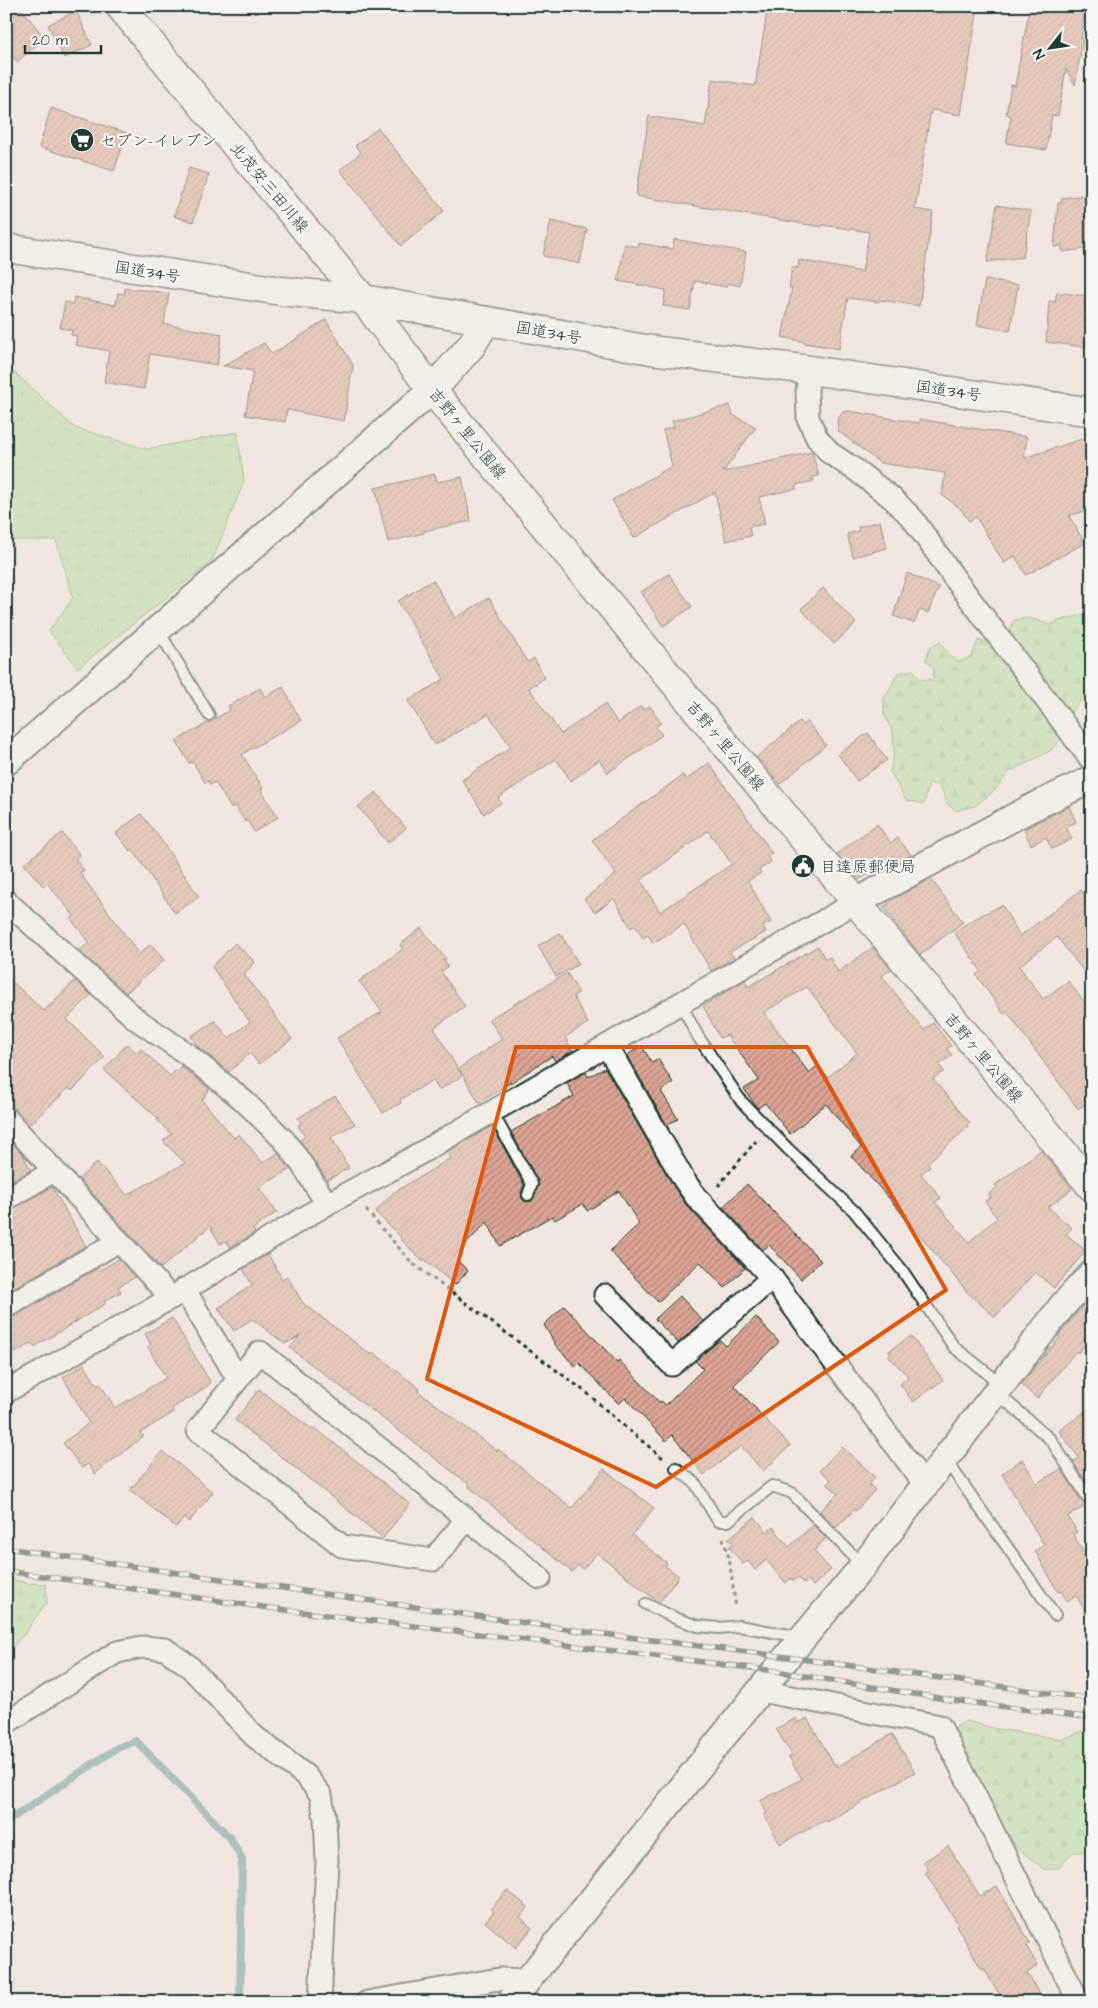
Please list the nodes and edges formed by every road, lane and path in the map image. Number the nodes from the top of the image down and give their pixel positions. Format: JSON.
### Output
{"nodes":[{"id":1,"x":120,"y":6,"type":"edge"},
{"id":2,"x":6,"y":248,"type":"edge"},
{"id":3,"x":363,"y":299,"type":"junction"},
{"id":4,"x":486,"y":321,"type":"junction"},
{"id":5,"x":810,"y":370,"type":"junction"},
{"id":6,"x":432,"y":390,"type":"junction"},
{"id":7,"x":1092,"y":412,"type":"edge"},
{"id":8,"x":157,"y":629,"type":"junction"},
{"id":9,"x":209,"y":715,"type":"dead end"},
{"id":10,"x":1092,"y":761,"type":"edge"},
{"id":11,"x":6,"y":762,"type":"edge"},
{"id":12,"x":1092,"y":779,"type":"edge"},
{"id":13,"x":6,"y":900,"type":"edge"},
{"id":14,"x":856,"y":902,"type":"junction"},
{"id":15,"x":680,"y":1003,"type":"junction"},
{"id":16,"x":606,"y":1046,"type":"junction"},
{"id":17,"x":492,"y":1112,"type":"junction"},
{"id":18,"x":6,"y":1118,"type":"edge"},
{"id":19,"x":768,"y":1127,"type":"junction"},
{"id":20,"x":54,"y":1171,"type":"junction"},
{"id":21,"x":1092,"y":1188,"type":"edge"},
{"id":22,"x":352,"y":1191,"type":"junction"},
{"id":23,"x":528,"y":1195,"type":"dead end"},
{"id":24,"x":696,"y":1197,"type":"junction"},
{"id":25,"x":6,"y":1199,"type":"edge"},
{"id":26,"x":327,"y":1204,"type":"junction"},
{"id":27,"x":119,"y":1242,"type":"junction"},
{"id":28,"x":1092,"y":1274,"type":"edge"},
{"id":29,"x":772,"y":1278,"type":"junction"},
{"id":30,"x":178,"y":1294,"type":"junction"},
{"id":31,"x":605,"y":1295,"type":"dead end"},
{"id":32,"x":6,"y":1307,"type":"edge"},
{"id":33,"x":238,"y":1379,"type":"junction"},
{"id":34,"x":999,"y":1388,"type":"junction"},
{"id":35,"x":6,"y":1392,"type":"edge"},
{"id":36,"x":945,"y":1458,"type":"junction"},
{"id":37,"x":676,"y":1468,"type":"joint"},
{"id":38,"x":925,"y":1485,"type":"junction"},
{"id":39,"x":1088,"y":1498,"type":"dead end"},
{"id":40,"x":466,"y":1520,"type":"junction"},
{"id":41,"x":718,"y":1521,"type":"junction"},
{"id":42,"x":863,"y":1566,"type":"junction"},
{"id":43,"x":540,"y":1578,"type":"dead end"},
{"id":44,"x":646,"y":1604,"type":"dead end"},
{"id":45,"x":1055,"y":1615,"type":"dead end"},
{"id":46,"x":739,"y":1626,"type":"junction"},
{"id":47,"x":803,"y":1637,"type":"junction"},
{"id":48,"x":761,"y":1691,"type":"junction"},
{"id":49,"x":6,"y":1723,"type":"edge"},
{"id":50,"x":527,"y":1980,"type":"junction"},
{"id":51,"x":324,"y":2000,"type":"edge"},
{"id":52,"x":367,"y":2002,"type":"edge"},
{"id":53,"x":510,"y":2002,"type":"edge"},
{"id":54,"x":1079,"y":2002,"type":"edge"}],
"edges":[{"from":1,"to":3,"type":"main road","name":"北茂安三田川線"},
{"from":2,"to":3,"type":"main road","name":"国道34号"},
{"from":3,"to":4,"type":"main road","name":"国道34号"},
{"from":3,"to":6,"type":"main road","name":"吉野ヶ里公園線"},
{"from":4,"to":5,"type":"main road","name":"国道34号"},
{"from":4,"to":6,"type":"main road"},
{"from":5,"to":7,"type":"main road","name":"国道34号"},
{"from":5,"to":10,"type":"street"},
{"from":6,"to":8,"type":"street"},
{"from":6,"to":14,"type":"main road","name":"吉野ヶ里公園線"},
{"from":8,"to":9,"type":"lane"},
{"from":8,"to":11,"type":"street"},
{"from":12,"to":14,"type":"street"},
{"from":13,"to":26,"type":"street"},
{"from":14,"to":15,"type":"street"},
{"from":14,"to":21,"type":"main road","name":"吉野ヶ里公園線"},
{"from":15,"to":16,"type":"street"},
{"from":15,"to":19,"type":"lane"},
{"from":16,"to":17,"type":"street"},
{"from":16,"to":24,"type":"street"},
{"from":17,"to":22,"type":"street"},
{"from":17,"to":23,"type":"lane"},
{"from":18,"to":20,"type":"street"},
{"from":19,"to":24,"type":"path"},
{"from":19,"to":34,"type":"lane"},
{"from":20,"to":25,"type":"street"},
{"from":20,"to":27,"type":"street"},
{"from":22,"to":26,"type":"street"},
{"from":22,"to":37,"type":"path"},
{"from":24,"to":29,"type":"street"},
{"from":26,"to":30,"type":"street"},
{"from":27,"to":30,"type":"street"},
{"from":27,"to":32,"type":"street"},
{"from":28,"to":34,"type":"street"},
{"from":29,"to":31,"type":"street"},
{"from":29,"to":38,"type":"street"},
{"from":30,"to":33,"type":"street"},
{"from":30,"to":35,"type":"street"},
{"from":33,"to":40,"type":"street"},
{"from":33,"to":40,"type":"street"},
{"from":34,"to":36,"type":"street"},
{"from":34,"to":39,"type":"lane"},
{"from":36,"to":38,"type":"street"},
{"from":36,"to":45,"type":"lane"},
{"from":37,"to":41,"type":"lane"},
{"from":38,"to":42,"type":"street"},
{"from":40,"to":43,"type":"street"},
{"from":41,"to":42,"type":"lane"},
{"from":41,"to":46,"type":"path"},
{"from":42,"to":47,"type":"street"},
{"from":44,"to":46,"type":"lane"},
{"from":46,"to":47,"type":"lane"},
{"from":47,"to":48,"type":"street"},
{"from":48,"to":50,"type":"street"},
{"from":48,"to":54,"type":"street"},
{"from":49,"to":51,"type":"street"},
{"from":50,"to":52,"type":"street"},
{"from":50,"to":53,"type":"street"}]}
